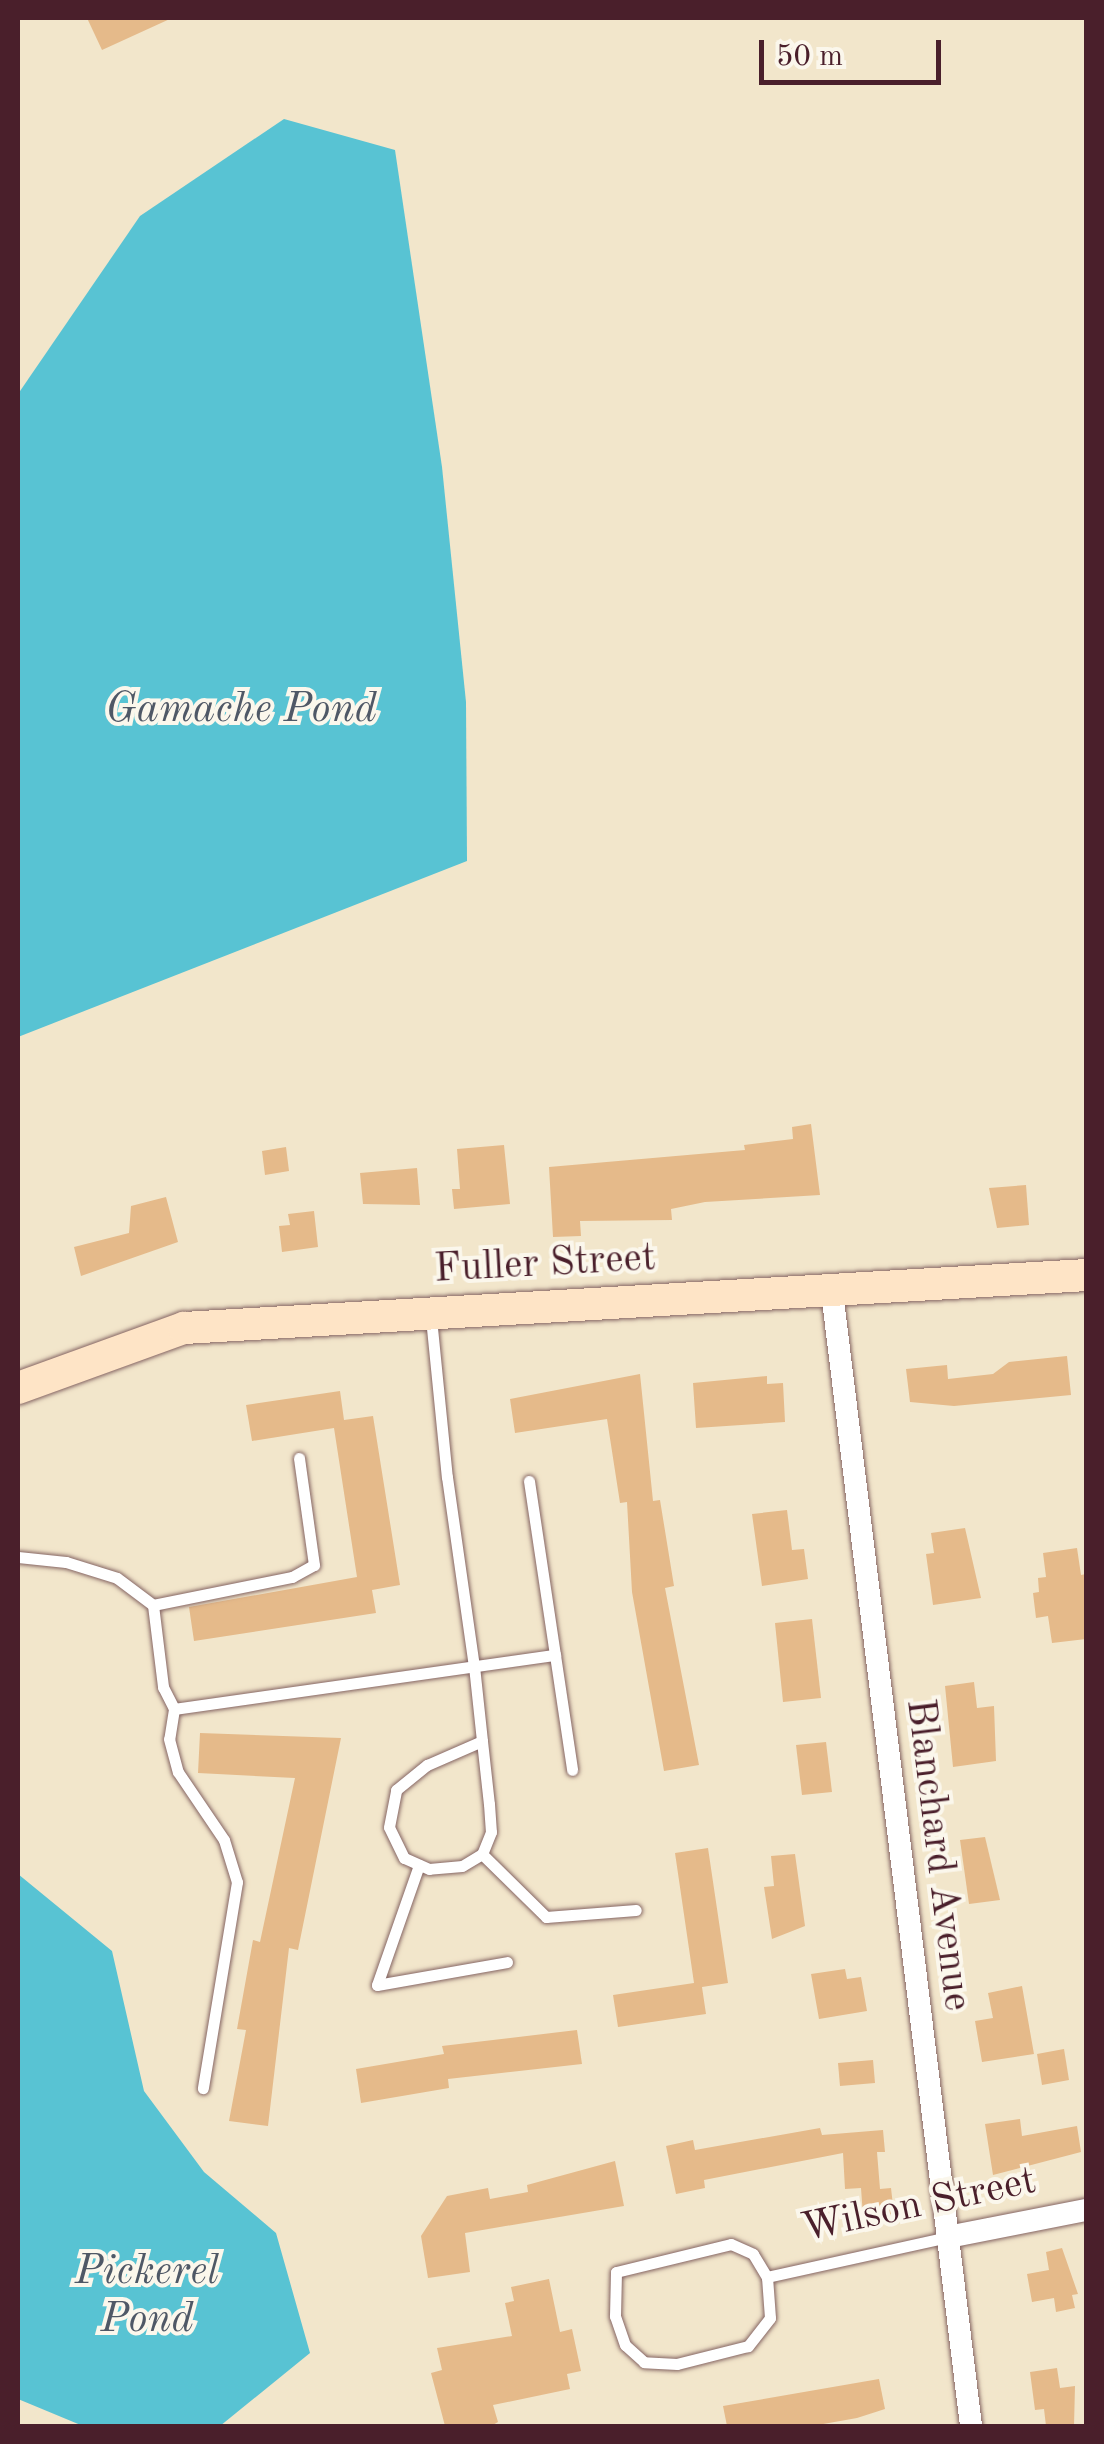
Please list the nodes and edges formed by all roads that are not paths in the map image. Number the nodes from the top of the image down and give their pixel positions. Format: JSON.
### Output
{"nodes":[{"id":1,"x":1086,"y":1275,"type":"edge"},
{"id":2,"x":832,"y":1292,"type":"junction"},
{"id":3,"x":431,"y":1314,"type":"junction"},
{"id":4,"x":18,"y":1388,"type":"edge"},
{"id":5,"x":298,"y":1458,"type":"dead end"},
{"id":6,"x":529,"y":1480,"type":"dead end"},
{"id":7,"x":18,"y":1558,"type":"edge"},
{"id":8,"x":152,"y":1605,"type":"junction"},
{"id":9,"x":555,"y":1655,"type":"junction"},
{"id":10,"x":474,"y":1666,"type":"junction"},
{"id":11,"x":174,"y":1709,"type":"junction"},
{"id":12,"x":482,"y":1742,"type":"junction"},
{"id":13,"x":572,"y":1770,"type":"dead end"},
{"id":14,"x":482,"y":1854,"type":"junction"},
{"id":15,"x":419,"y":1865,"type":"junction"},
{"id":16,"x":636,"y":1910,"type":"dead end"},
{"id":17,"x":507,"y":1962,"type":"dead end"},
{"id":18,"x":202,"y":2088,"type":"dead end"},
{"id":19,"x":1086,"y":2210,"type":"edge"},
{"id":20,"x":948,"y":2237,"type":"junction"},
{"id":21,"x":767,"y":2276,"type":"junction"},
{"id":22,"x":972,"y":2426,"type":"edge"}],
"edges":[{"from":1,"to":2,"type":"street","name":"Fuller Street"},
{"from":2,"to":3,"type":"street","name":"Fuller Street"},
{"from":2,"to":20,"type":"street","name":"Blanchard Avenue"},
{"from":3,"to":4,"type":"street","name":"Fuller Street"},
{"from":3,"to":10,"type":"lane"},
{"from":5,"to":8,"type":"lane"},
{"from":6,"to":9,"type":"lane"},
{"from":7,"to":8,"type":"lane"},
{"from":8,"to":11,"type":"lane"},
{"from":9,"to":10,"type":"lane"},
{"from":9,"to":13,"type":"lane"},
{"from":10,"to":11,"type":"lane"},
{"from":10,"to":12,"type":"lane"},
{"from":11,"to":18,"type":"lane"},
{"from":12,"to":14,"type":"lane"},
{"from":12,"to":15,"type":"lane"},
{"from":14,"to":15,"type":"lane"},
{"from":14,"to":16,"type":"lane"},
{"from":15,"to":17,"type":"lane"},
{"from":19,"to":20,"type":"street","name":"Wilson Street"},
{"from":20,"to":21,"type":"lane","name":"Wilson Street"},
{"from":20,"to":22,"type":"street","name":"Blanchard Avenue"},
{"from":21,"to":21,"type":"lane","name":"Wilson Street"}]}
